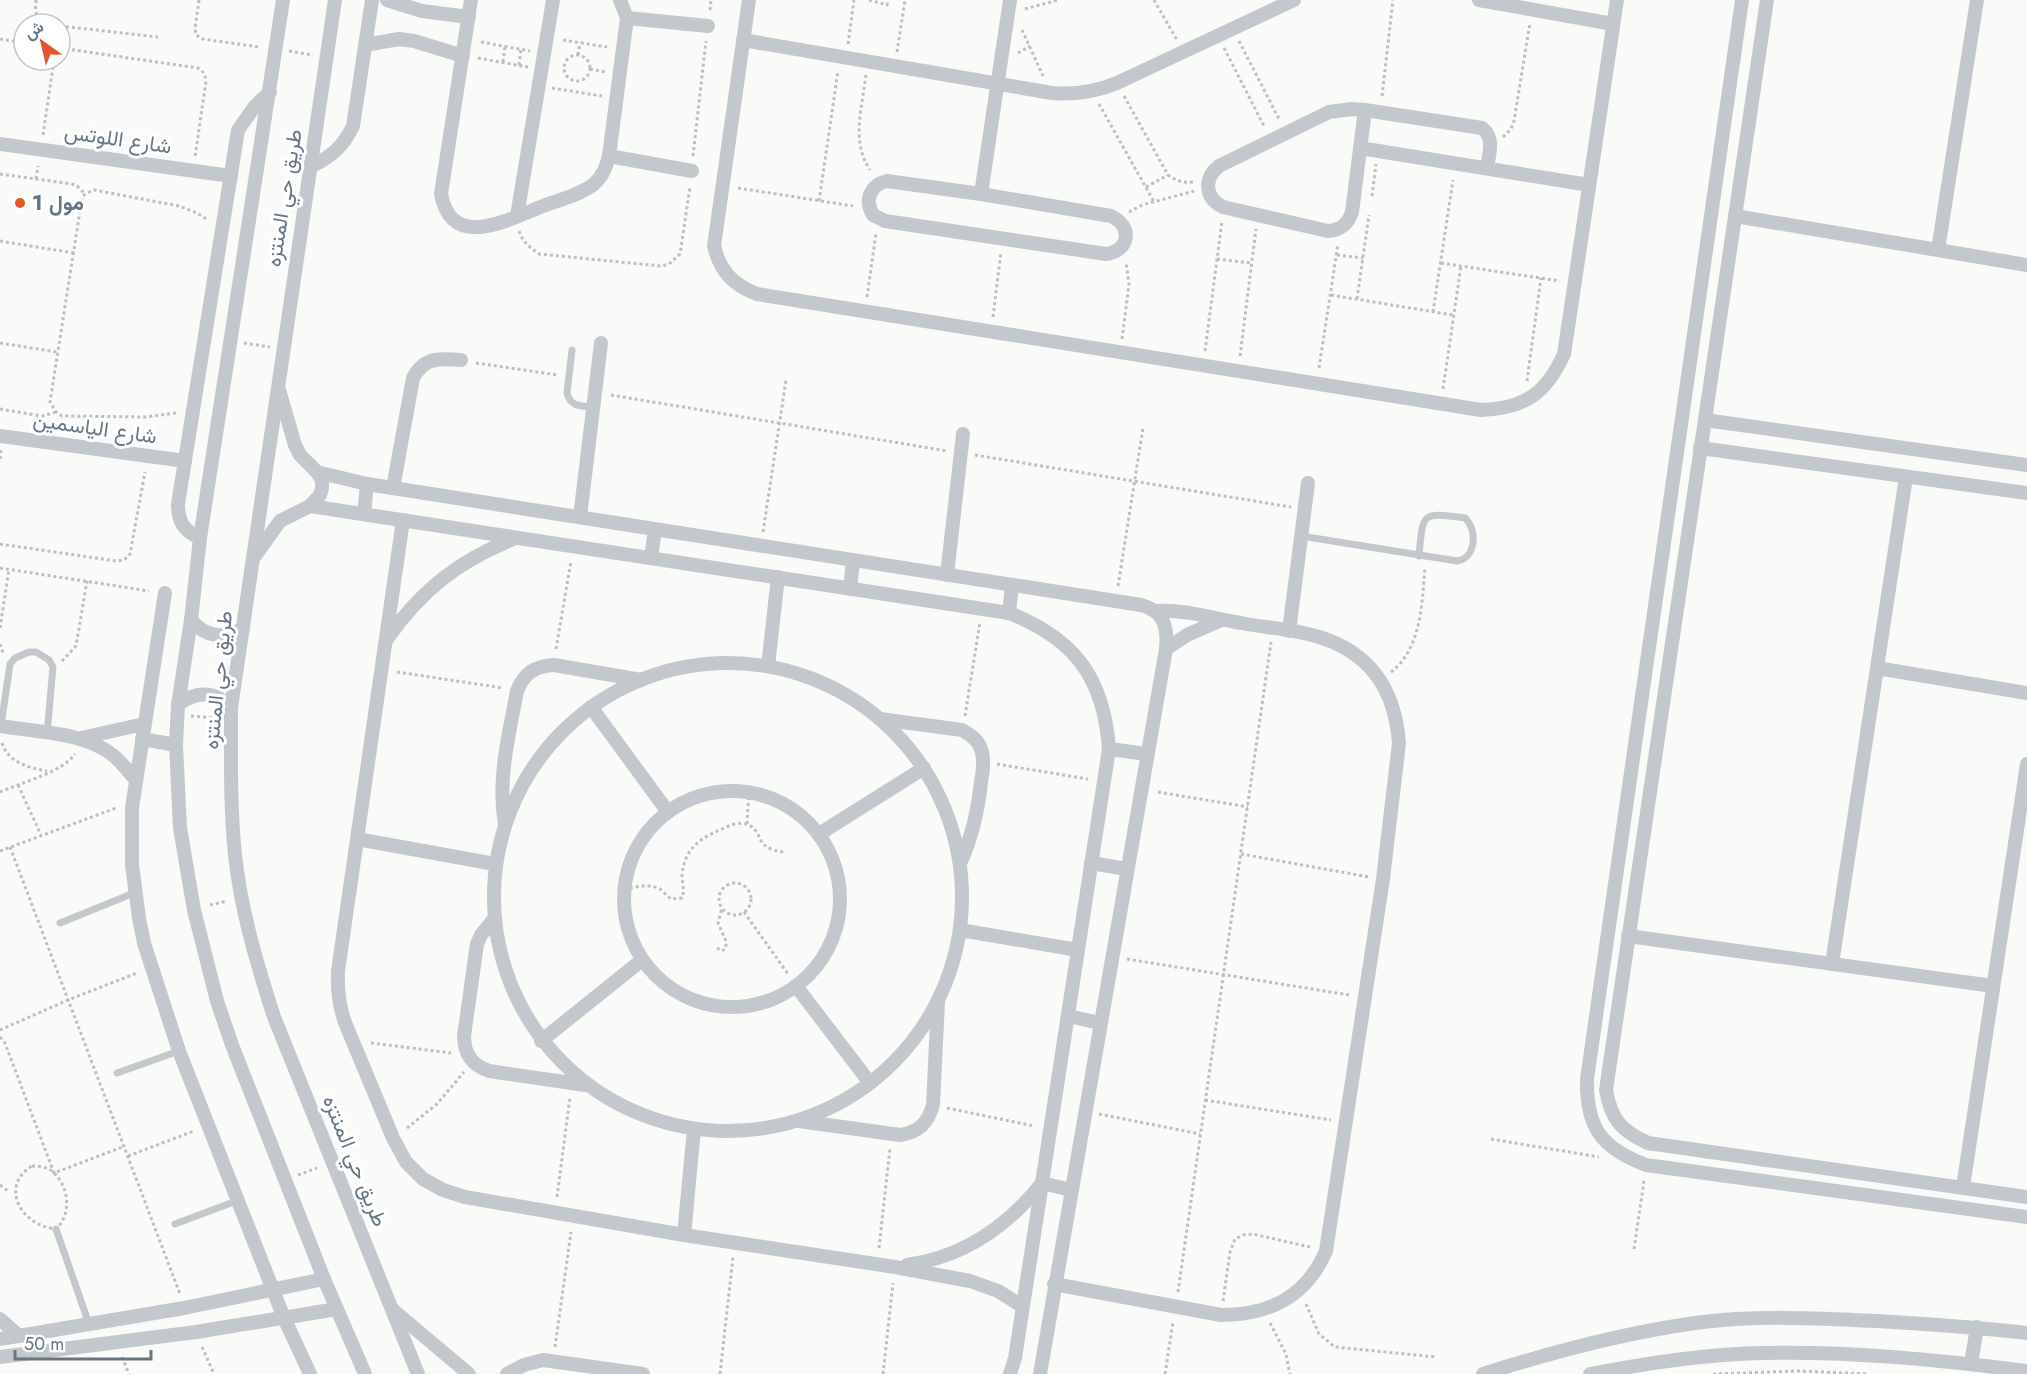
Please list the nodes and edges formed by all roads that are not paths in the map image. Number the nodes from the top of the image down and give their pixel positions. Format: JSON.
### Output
{"nodes":[{"id":1,"x":283,"y":0,"type":"edge"},
{"id":2,"x":335,"y":0,"type":"edge"},
{"id":3,"x":372,"y":0,"type":"edge"},
{"id":4,"x":387,"y":0,"type":"edge"},
{"id":5,"x":471,"y":0,"type":"edge"},
{"id":6,"x":553,"y":0,"type":"edge"},
{"id":7,"x":621,"y":0,"type":"edge"},
{"id":8,"x":749,"y":0,"type":"edge"},
{"id":9,"x":1294,"y":0,"type":"edge"},
{"id":10,"x":1479,"y":0,"type":"edge"},
{"id":11,"x":1617,"y":0,"type":"edge"},
{"id":12,"x":1742,"y":0,"type":"edge"},
{"id":13,"x":1767,"y":0,"type":"edge"},
{"id":14,"x":1977,"y":0,"type":"edge"},
{"id":15,"x":1011,"y":9,"type":"edge"},
{"id":16,"x":469,"y":17,"type":"junction"},
{"id":17,"x":627,"y":18,"type":"junction"},
{"id":18,"x":1613,"y":24,"type":"junction"},
{"id":19,"x":708,"y":26,"type":"road end"},
{"id":20,"x":743,"y":40,"type":"junction"},
{"id":21,"x":365,"y":45,"type":"junction"},
{"id":22,"x":463,"y":56,"type":"junction"},
{"id":23,"x":997,"y":84,"type":"junction"},
{"id":24,"x":270,"y":92,"type":"junction"},
{"id":25,"x":1365,"y":110,"type":"junction"},
{"id":26,"x":0,"y":144,"type":"edge"},
{"id":27,"x":1360,"y":148,"type":"junction"},
{"id":28,"x":609,"y":156,"type":"junction"},
{"id":29,"x":310,"y":167,"type":"junction"},
{"id":30,"x":1487,"y":168,"type":"junction"},
{"id":31,"x":692,"y":171,"type":"road end"},
{"id":32,"x":231,"y":176,"type":"junction"},
{"id":33,"x":1589,"y":185,"type":"junction"},
{"id":34,"x":981,"y":194,"type":"junction"},
{"id":35,"x":517,"y":216,"type":"junction"},
{"id":36,"x":1735,"y":216,"type":"junction"},
{"id":37,"x":1938,"y":250,"type":"junction"},
{"id":38,"x":2027,"y":265,"type":"edge"},
{"id":39,"x":601,"y":343,"type":"dead end"},
{"id":40,"x":572,"y":350,"type":"dead end"},
{"id":41,"x":461,"y":360,"type":"road end"},
{"id":42,"x":277,"y":385,"type":"junction"},
{"id":43,"x":593,"y":407,"type":"junction"},
{"id":44,"x":1705,"y":420,"type":"junction"},
{"id":45,"x":963,"y":434,"type":"dead end"},
{"id":46,"x":0,"y":436,"type":"edge"},
{"id":47,"x":1700,"y":448,"type":"junction"},
{"id":48,"x":185,"y":461,"type":"junction"},
{"id":49,"x":2027,"y":465,"type":"edge"},
{"id":50,"x":317,"y":472,"type":"junction"},
{"id":51,"x":1906,"y":477,"type":"junction"},
{"id":52,"x":1308,"y":483,"type":"dead end"},
{"id":53,"x":367,"y":484,"type":"junction"},
{"id":54,"x":393,"y":488,"type":"junction"},
{"id":55,"x":2027,"y":493,"type":"edge"},
{"id":56,"x":310,"y":506,"type":"junction"},
{"id":57,"x":364,"y":514,"type":"junction"},
{"id":58,"x":580,"y":518,"type":"junction"},
{"id":59,"x":403,"y":520,"type":"junction"},
{"id":60,"x":655,"y":530,"type":"junction"},
{"id":61,"x":1301,"y":536,"type":"junction"},
{"id":62,"x":517,"y":537,"type":"junction"},
{"id":63,"x":200,"y":538,"type":"junction"},
{"id":64,"x":1422,"y":556,"type":"junction"},
{"id":65,"x":651,"y":558,"type":"junction"},
{"id":66,"x":252,"y":561,"type":"junction"},
{"id":67,"x":853,"y":561,"type":"junction"},
{"id":68,"x":947,"y":575,"type":"junction"},
{"id":69,"x":778,"y":578,"type":"junction"},
{"id":70,"x":1012,"y":585,"type":"junction"},
{"id":71,"x":850,"y":589,"type":"junction"},
{"id":72,"x":165,"y":593,"type":"road end"},
{"id":73,"x":1155,"y":610,"type":"junction"},
{"id":74,"x":1009,"y":613,"type":"junction"},
{"id":75,"x":191,"y":620,"type":"junction"},
{"id":76,"x":1221,"y":620,"type":"junction"},
{"id":77,"x":243,"y":628,"type":"junction"},
{"id":78,"x":1289,"y":631,"type":"junction"},
{"id":79,"x":386,"y":640,"type":"junction"},
{"id":80,"x":1166,"y":649,"type":"junction"},
{"id":81,"x":768,"y":666,"type":"junction"},
{"id":82,"x":1877,"y":668,"type":"junction"},
{"id":83,"x":641,"y":680,"type":"junction"},
{"id":84,"x":2027,"y":693,"type":"edge"},
{"id":85,"x":591,"y":707,"type":"junction"},
{"id":86,"x":178,"y":710,"type":"junction"},
{"id":87,"x":231,"y":714,"type":"junction"},
{"id":88,"x":880,"y":719,"type":"junction"},
{"id":89,"x":144,"y":724,"type":"junction"},
{"id":90,"x":0,"y":726,"type":"edge"},
{"id":91,"x":47,"y":734,"type":"junction"},
{"id":92,"x":81,"y":738,"type":"junction"},
{"id":93,"x":142,"y":739,"type":"junction"},
{"id":94,"x":176,"y":745,"type":"junction"},
{"id":95,"x":1109,"y":749,"type":"junction"},
{"id":96,"x":1147,"y":754,"type":"junction"},
{"id":97,"x":2027,"y":764,"type":"edge"},
{"id":98,"x":924,"y":768,"type":"junction"},
{"id":99,"x":136,"y":780,"type":"junction"},
{"id":100,"x":668,"y":812,"type":"junction"},
{"id":101,"x":505,"y":824,"type":"junction"},
{"id":102,"x":819,"y":834,"type":"junction"},
{"id":103,"x":357,"y":839,"type":"junction"},
{"id":104,"x":1091,"y":863,"type":"junction"},
{"id":105,"x":495,"y":864,"type":"junction"},
{"id":106,"x":960,"y":864,"type":"junction"},
{"id":107,"x":1127,"y":869,"type":"junction"},
{"id":108,"x":134,"y":893,"type":"junction"},
{"id":109,"x":494,"y":919,"type":"junction"},
{"id":110,"x":60,"y":923,"type":"dead end"},
{"id":111,"x":960,"y":930,"type":"junction"},
{"id":112,"x":1628,"y":936,"type":"junction"},
{"id":113,"x":1078,"y":950,"type":"junction"},
{"id":114,"x":642,"y":960,"type":"junction"},
{"id":115,"x":1833,"y":964,"type":"junction"},
{"id":116,"x":796,"y":986,"type":"junction"},
{"id":117,"x":1993,"y":986,"type":"junction"},
{"id":118,"x":938,"y":1000,"type":"junction"},
{"id":119,"x":1068,"y":1016,"type":"junction"},
{"id":120,"x":1100,"y":1023,"type":"junction"},
{"id":121,"x":541,"y":1041,"type":"junction"},
{"id":122,"x":179,"y":1051,"type":"junction"},
{"id":123,"x":117,"y":1073,"type":"dead end"},
{"id":124,"x":870,"y":1083,"type":"junction"},
{"id":125,"x":579,"y":1084,"type":"junction"},
{"id":126,"x":797,"y":1121,"type":"junction"},
{"id":127,"x":694,"y":1130,"type":"junction"},
{"id":128,"x":1042,"y":1183,"type":"junction"},
{"id":129,"x":1963,"y":1187,"type":"junction"},
{"id":130,"x":1071,"y":1190,"type":"junction"},
{"id":131,"x":2027,"y":1197,"type":"edge"},
{"id":132,"x":239,"y":1200,"type":"junction"},
{"id":133,"x":2027,"y":1217,"type":"edge"},
{"id":134,"x":175,"y":1224,"type":"dead end"},
{"id":135,"x":56,"y":1229,"type":"road end"},
{"id":136,"x":684,"y":1235,"type":"junction"},
{"id":137,"x":895,"y":1267,"type":"junction"},
{"id":138,"x":324,"y":1279,"type":"junction"},
{"id":139,"x":1054,"y":1284,"type":"junction"},
{"id":140,"x":274,"y":1290,"type":"junction"},
{"id":141,"x":1022,"y":1306,"type":"junction"},
{"id":142,"x":391,"y":1308,"type":"junction"},
{"id":143,"x":337,"y":1310,"type":"junction"},
{"id":144,"x":284,"y":1318,"type":"junction"},
{"id":145,"x":0,"y":1319,"type":"edge"},
{"id":146,"x":89,"y":1324,"type":"junction"},
{"id":147,"x":1977,"y":1327,"type":"junction"},
{"id":148,"x":2027,"y":1333,"type":"edge"},
{"id":149,"x":19,"y":1336,"type":"junction"},
{"id":150,"x":0,"y":1339,"type":"edge"},
{"id":151,"x":0,"y":1357,"type":"edge"},
{"id":152,"x":1971,"y":1364,"type":"junction"},
{"id":153,"x":526,"y":1369,"type":"edge"},
{"id":154,"x":2027,"y":1371,"type":"edge"},
{"id":155,"x":310,"y":1374,"type":"edge"},
{"id":156,"x":365,"y":1374,"type":"edge"},
{"id":157,"x":418,"y":1374,"type":"edge"},
{"id":158,"x":469,"y":1374,"type":"edge"},
{"id":159,"x":507,"y":1374,"type":"edge"},
{"id":160,"x":643,"y":1374,"type":"edge"},
{"id":161,"x":1010,"y":1374,"type":"edge"},
{"id":162,"x":1040,"y":1374,"type":"edge"},
{"id":163,"x":1483,"y":1374,"type":"edge"},
{"id":164,"x":1590,"y":1374,"type":"edge"}],
"edges":[{"from":1,"to":24,"type":"street","name":"طريق حي المنتزه"},
{"from":2,"to":29,"type":"street","name":"طريق حي المنتزه"},
{"from":3,"to":21,"type":"street"},
{"from":4,"to":16,"type":"street"},
{"from":5,"to":16,"type":"street"},
{"from":6,"to":35,"type":"street"},
{"from":7,"to":17,"type":"street"},
{"from":8,"to":20,"type":"street"},
{"from":9,"to":23,"type":"street"},
{"from":10,"to":18,"type":"street"},
{"from":11,"to":18,"type":"street"},
{"from":12,"to":133,"type":"street"},
{"from":13,"to":36,"type":"street"},
{"from":14,"to":37,"type":"street"},
{"from":15,"to":23,"type":"street"},
{"from":16,"to":22,"type":"street"},
{"from":17,"to":19,"type":"street"},
{"from":17,"to":28,"type":"street"},
{"from":18,"to":33,"type":"street"},
{"from":20,"to":23,"type":"street"},
{"from":20,"to":33,"type":"street"},
{"from":21,"to":22,"type":"street"},
{"from":21,"to":29,"type":"street"},
{"from":22,"to":35,"type":"street"},
{"from":23,"to":34,"type":"street"},
{"from":24,"to":32,"type":"street"},
{"from":24,"to":63,"type":"street","name":"طريق حي المنتزه"},
{"from":25,"to":27,"type":"street"},
{"from":25,"to":27,"type":"street"},
{"from":25,"to":30,"type":"street"},
{"from":26,"to":32,"type":"street","name":"شارع اللوتس"},
{"from":27,"to":30,"type":"street"},
{"from":28,"to":31,"type":"street"},
{"from":28,"to":35,"type":"street"},
{"from":29,"to":42,"type":"street","name":"طريق حي المنتزه"},
{"from":30,"to":33,"type":"street"},
{"from":32,"to":48,"type":"street"},
{"from":34,"to":34,"type":"street"},
{"from":36,"to":37,"type":"street"},
{"from":36,"to":44,"type":"street"},
{"from":37,"to":38,"type":"street"},
{"from":39,"to":43,"type":"street"},
{"from":40,"to":43,"type":"lane"},
{"from":41,"to":54,"type":"street"},
{"from":42,"to":50,"type":"street"},
{"from":42,"to":66,"type":"street","name":"طريق حي المنتزه"},
{"from":43,"to":58,"type":"street"},
{"from":44,"to":47,"type":"street"},
{"from":44,"to":49,"type":"street"},
{"from":45,"to":68,"type":"street"},
{"from":46,"to":48,"type":"street","name":"شارع الياسمين"},
{"from":47,"to":51,"type":"street"},
{"from":47,"to":112,"type":"street"},
{"from":48,"to":63,"type":"street"},
{"from":50,"to":53,"type":"street"},
{"from":50,"to":56,"type":"street"},
{"from":51,"to":55,"type":"street"},
{"from":51,"to":82,"type":"street"},
{"from":52,"to":61,"type":"street"},
{"from":53,"to":54,"type":"street"},
{"from":53,"to":57,"type":"street"},
{"from":54,"to":58,"type":"street"},
{"from":56,"to":57,"type":"street"},
{"from":56,"to":66,"type":"street"},
{"from":57,"to":59,"type":"street"},
{"from":58,"to":60,"type":"street"},
{"from":59,"to":62,"type":"street"},
{"from":59,"to":79,"type":"street"},
{"from":60,"to":65,"type":"street"},
{"from":60,"to":67,"type":"street"},
{"from":61,"to":64,"type":"lane"},
{"from":61,"to":78,"type":"street"},
{"from":62,"to":65,"type":"street"},
{"from":62,"to":79,"type":"street"},
{"from":63,"to":75,"type":"street","name":"طريق حي المنتزه"},
{"from":64,"to":64,"type":"lane"},
{"from":65,"to":69,"type":"street"},
{"from":66,"to":77,"type":"street","name":"طريق حي المنتزه"},
{"from":67,"to":68,"type":"street"},
{"from":67,"to":71,"type":"street"},
{"from":68,"to":70,"type":"street"},
{"from":69,"to":71,"type":"street"},
{"from":69,"to":81,"type":"street"},
{"from":70,"to":73,"type":"street"},
{"from":70,"to":74,"type":"street"},
{"from":71,"to":74,"type":"street"},
{"from":72,"to":89,"type":"street"},
{"from":73,"to":76,"type":"street"},
{"from":73,"to":80,"type":"street"},
{"from":74,"to":95,"type":"street"},
{"from":75,"to":77,"type":"street"},
{"from":75,"to":86,"type":"street","name":"طريق حي المنتزه"},
{"from":76,"to":78,"type":"street"},
{"from":76,"to":80,"type":"street"},
{"from":77,"to":87,"type":"street","name":"طريق حي المنتزه"},
{"from":78,"to":139,"type":"street"},
{"from":79,"to":103,"type":"street"},
{"from":80,"to":96,"type":"street"},
{"from":81,"to":83,"type":"street"},
{"from":81,"to":88,"type":"street"},
{"from":82,"to":84,"type":"street"},
{"from":82,"to":115,"type":"street"},
{"from":83,"to":85,"type":"street"},
{"from":83,"to":101,"type":"street"},
{"from":85,"to":100,"type":"street"},
{"from":85,"to":101,"type":"street"},
{"from":86,"to":87,"type":"street"},
{"from":86,"to":94,"type":"street","name":"طريق حي المنتزه"},
{"from":87,"to":142,"type":"street","name":"طريق حي المنتزه"},
{"from":88,"to":98,"type":"street"},
{"from":88,"to":106,"type":"street"},
{"from":89,"to":92,"type":"street"},
{"from":89,"to":93,"type":"street"},
{"from":90,"to":91,"type":"street"},
{"from":90,"to":91,"type":"lane"},
{"from":91,"to":92,"type":"street"},
{"from":92,"to":99,"type":"street"},
{"from":93,"to":94,"type":"street"},
{"from":93,"to":99,"type":"street"},
{"from":94,"to":138,"type":"street","name":"طريق حي المنتزه"},
{"from":95,"to":96,"type":"street"},
{"from":95,"to":104,"type":"street"},
{"from":96,"to":107,"type":"street"},
{"from":97,"to":117,"type":"street"},
{"from":98,"to":102,"type":"street"},
{"from":98,"to":106,"type":"street"},
{"from":99,"to":108,"type":"street"},
{"from":100,"to":102,"type":"street"},
{"from":100,"to":114,"type":"street"},
{"from":101,"to":105,"type":"street"},
{"from":102,"to":116,"type":"street"},
{"from":103,"to":105,"type":"street"},
{"from":103,"to":136,"type":"street"},
{"from":104,"to":107,"type":"street"},
{"from":104,"to":113,"type":"street"},
{"from":105,"to":109,"type":"street"},
{"from":106,"to":111,"type":"street"},
{"from":107,"to":120,"type":"street"},
{"from":108,"to":110,"type":"lane"},
{"from":108,"to":122,"type":"street"},
{"from":109,"to":121,"type":"street"},
{"from":109,"to":125,"type":"street"},
{"from":111,"to":113,"type":"street"},
{"from":111,"to":118,"type":"street"},
{"from":112,"to":115,"type":"street"},
{"from":112,"to":129,"type":"street"},
{"from":113,"to":119,"type":"street"},
{"from":114,"to":116,"type":"street"},
{"from":114,"to":121,"type":"street"},
{"from":115,"to":117,"type":"street"},
{"from":116,"to":124,"type":"street"},
{"from":117,"to":129,"type":"street"},
{"from":118,"to":124,"type":"street"},
{"from":118,"to":126,"type":"street"},
{"from":119,"to":120,"type":"street"},
{"from":119,"to":128,"type":"street"},
{"from":120,"to":130,"type":"street"},
{"from":121,"to":125,"type":"street"},
{"from":122,"to":123,"type":"lane"},
{"from":122,"to":132,"type":"street"},
{"from":124,"to":126,"type":"street"},
{"from":125,"to":127,"type":"street"},
{"from":126,"to":127,"type":"street"},
{"from":127,"to":136,"type":"street"},
{"from":128,"to":130,"type":"street"},
{"from":128,"to":137,"type":"street"},
{"from":128,"to":141,"type":"street"},
{"from":129,"to":131,"type":"street"},
{"from":130,"to":139,"type":"street"},
{"from":132,"to":134,"type":"lane"},
{"from":132,"to":140,"type":"street"},
{"from":135,"to":146,"type":"lane"},
{"from":136,"to":137,"type":"street"},
{"from":137,"to":141,"type":"street"},
{"from":138,"to":140,"type":"street"},
{"from":138,"to":143,"type":"street","name":"طريق حي المنتزه"},
{"from":139,"to":162,"type":"street"},
{"from":140,"to":144,"type":"street"},
{"from":140,"to":146,"type":"street"},
{"from":141,"to":161,"type":"street"},
{"from":142,"to":157,"type":"street","name":"طريق حي المنتزه"},
{"from":142,"to":158,"type":"street"},
{"from":143,"to":144,"type":"street"},
{"from":143,"to":156,"type":"street","name":"طريق حي المنتزه"},
{"from":144,"to":151,"type":"street"},
{"from":144,"to":155,"type":"street"},
{"from":145,"to":149,"type":"street"},
{"from":146,"to":149,"type":"street"},
{"from":147,"to":148,"type":"street"},
{"from":147,"to":152,"type":"street"},
{"from":147,"to":163,"type":"street"},
{"from":149,"to":150,"type":"street"},
{"from":152,"to":154,"type":"street"},
{"from":152,"to":164,"type":"street"},
{"from":153,"to":159,"type":"street"},
{"from":153,"to":160,"type":"street"}]}
